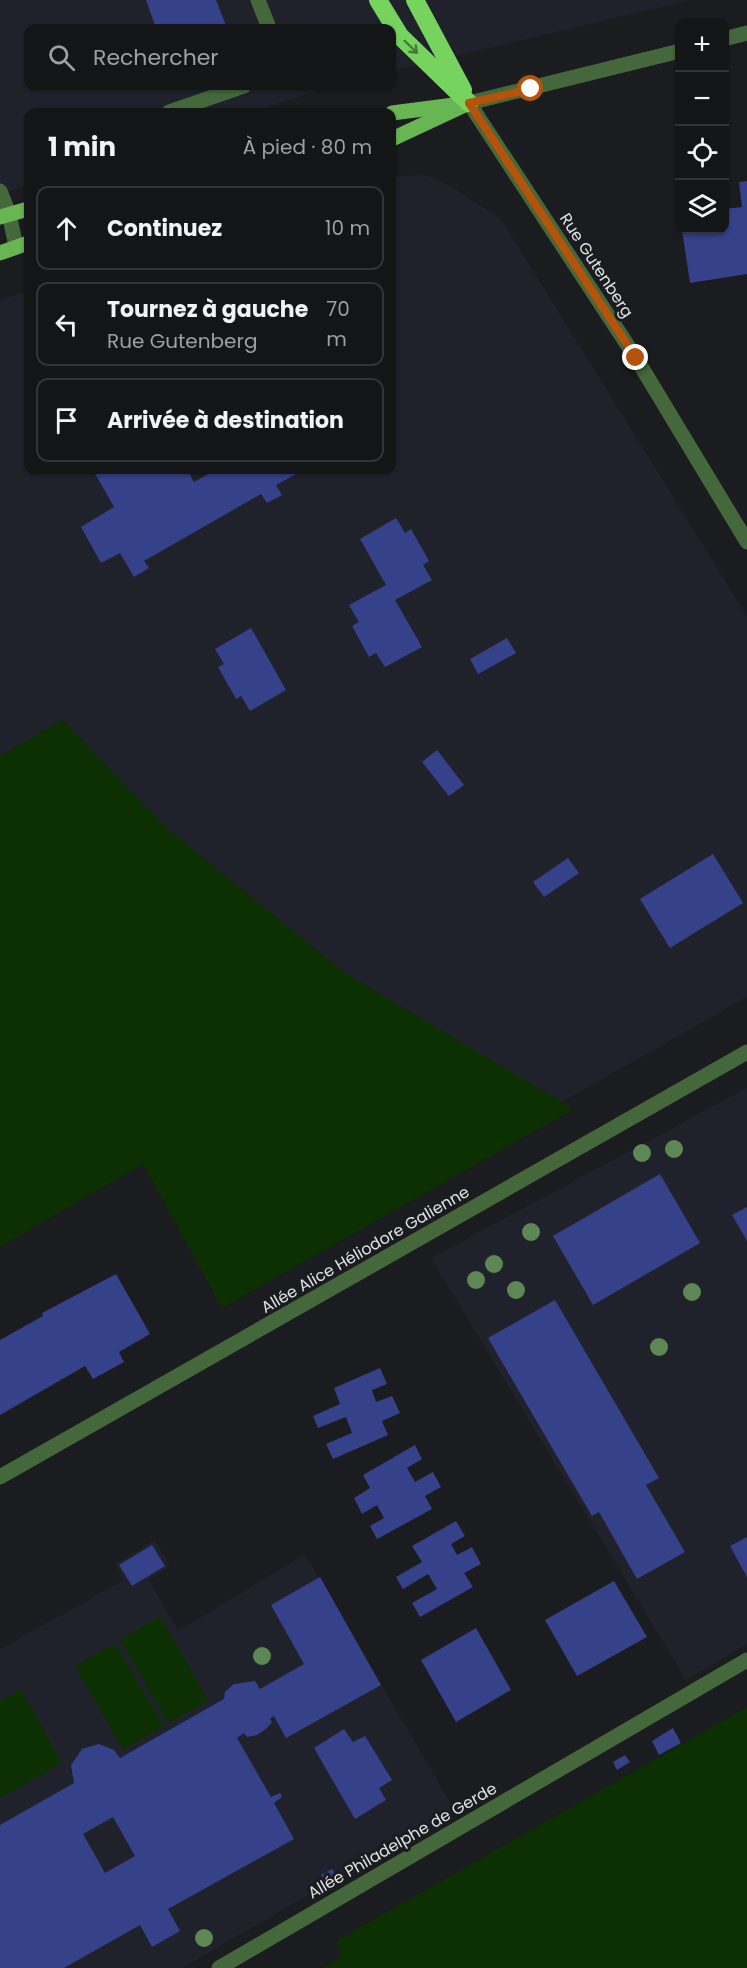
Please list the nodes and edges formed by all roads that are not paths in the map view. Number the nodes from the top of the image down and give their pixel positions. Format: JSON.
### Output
{"nodes":[{"id":1,"x":258,"y":0,"type":"edge"},
{"id":2,"x":378,"y":0,"type":"edge"},
{"id":3,"x":415,"y":0,"type":"edge"},
{"id":4,"x":267,"y":24,"type":"edge"},
{"id":5,"x":393,"y":24,"type":"edge"},
{"id":6,"x":396,"y":29,"type":"edge"},
{"id":7,"x":747,"y":33,"type":"edge"},
{"id":8,"x":729,"y":38,"type":"edge"},
{"id":9,"x":675,"y":52,"type":"edge"},
{"id":10,"x":232,"y":90,"type":"edge"},
{"id":11,"x":469,"y":103,"type":"junction"},
{"id":12,"x":181,"y":108,"type":"edge"},
{"id":13,"x":396,"y":112,"type":"edge"},
{"id":14,"x":396,"y":137,"type":"edge"},
{"id":15,"x":0,"y":190,"type":"edge"},
{"id":16,"x":24,"y":209,"type":"edge"},
{"id":17,"x":5,"y":216,"type":"edge"},
{"id":18,"x":22,"y":245,"type":"edge"},
{"id":19,"x":0,"y":253,"type":"edge"},
{"id":20,"x":747,"y":542,"type":"edge"},
{"id":21,"x":747,"y":1052,"type":"edge"},
{"id":22,"x":0,"y":1477,"type":"edge"},
{"id":23,"x":747,"y":1660,"type":"edge"},
{"id":24,"x":219,"y":1968,"type":"edge"}],
"edges":[{"from":1,"to":4,"type":"street"},
{"from":2,"to":5,"type":"highway","one_way":true},
{"from":3,"to":11,"type":"highway"},
{"from":6,"to":11,"type":"highway","one_way":true},
{"from":7,"to":8,"type":"street"},
{"from":9,"to":11,"type":"street"},
{"from":10,"to":12,"type":"street"},
{"from":11,"to":13,"type":"main road"},
{"from":11,"to":14,"type":"main road"},
{"from":11,"to":20,"type":"street","name":"Rue Gutenberg"},
{"from":15,"to":17,"type":"street"},
{"from":16,"to":17,"type":"main road"},
{"from":17,"to":18,"type":"street"},
{"from":18,"to":19,"type":"main road"},
{"from":21,"to":22,"type":"street","name":"Allée Alice Héliodore Galienne"},
{"from":23,"to":24,"type":"street","name":"Allée Philadelphe de Gerde"}]}
